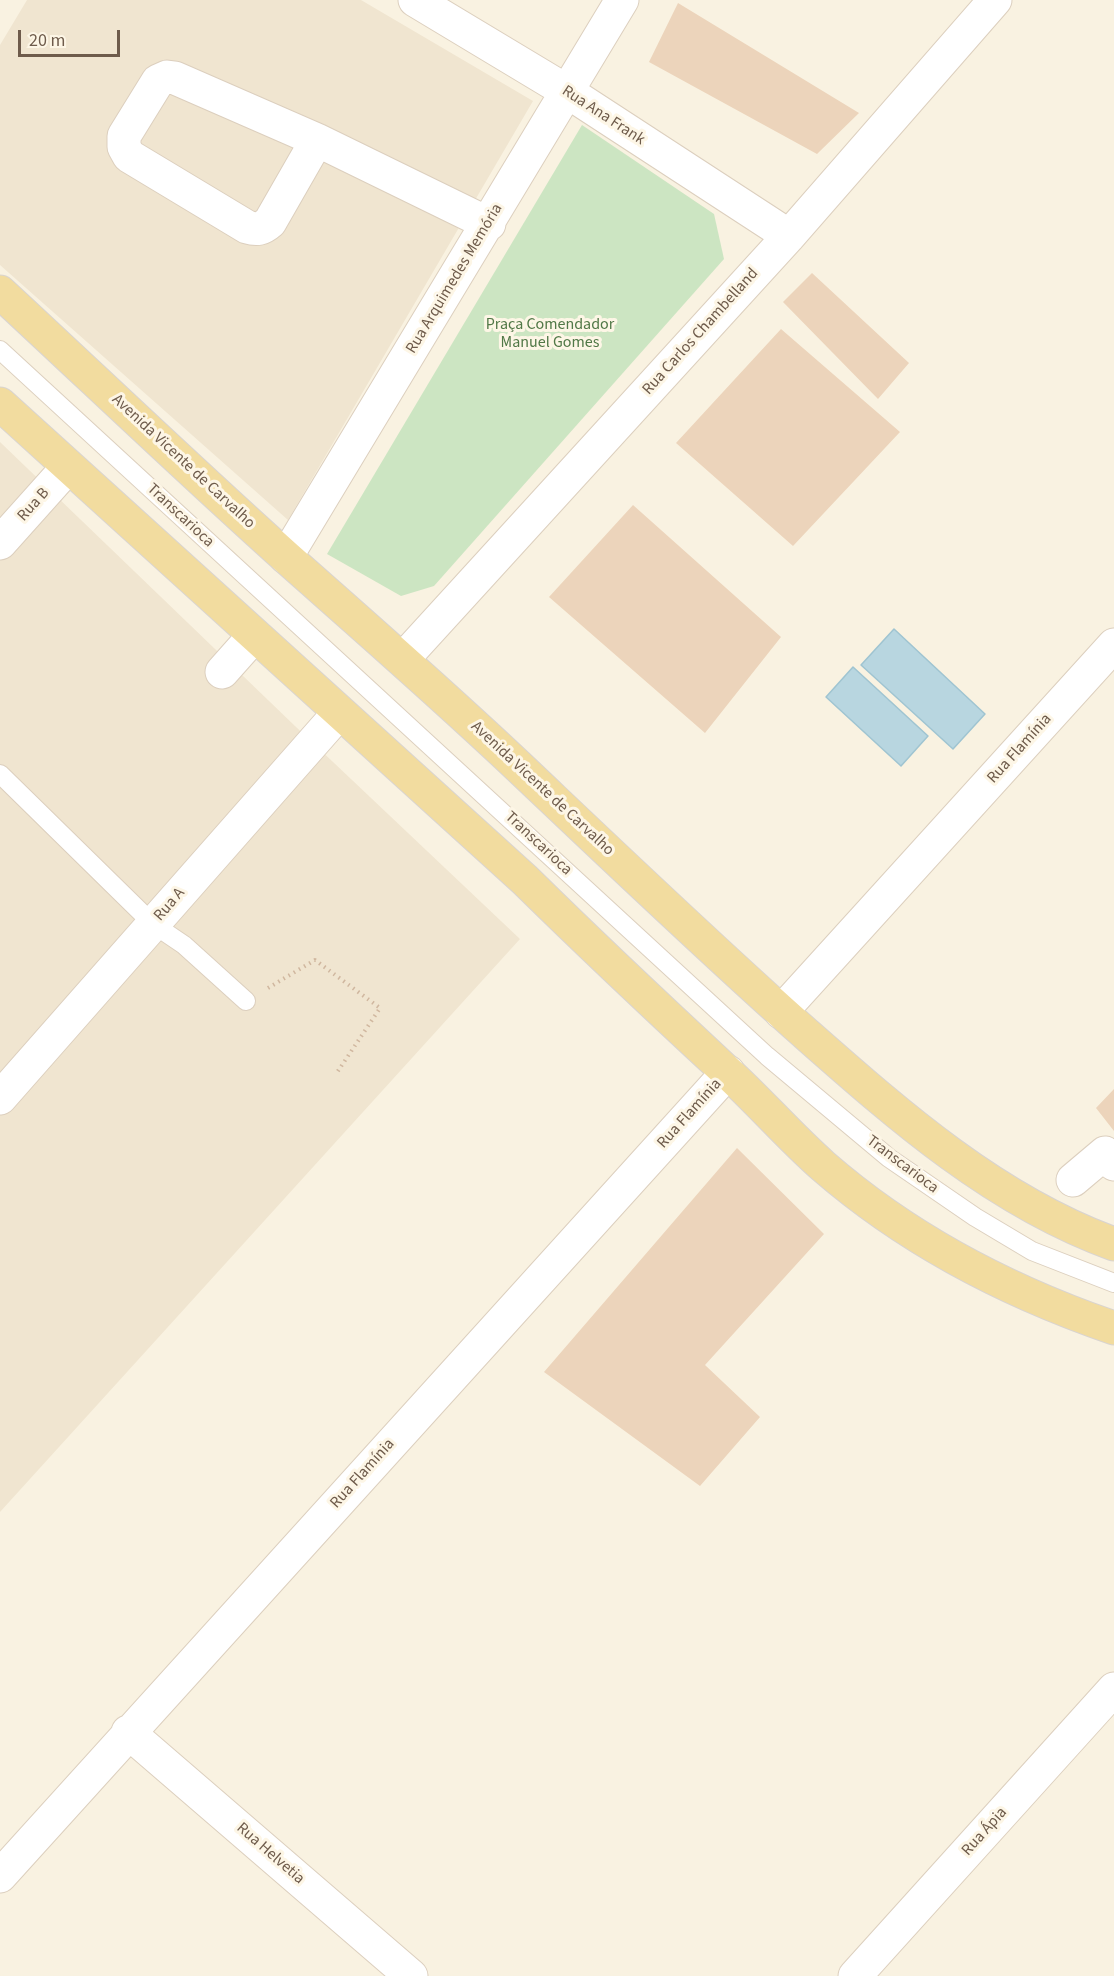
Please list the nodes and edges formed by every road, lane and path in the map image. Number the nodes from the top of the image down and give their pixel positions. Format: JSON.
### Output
{"nodes":[{"id":1,"x":415,"y":0,"type":"edge"},
{"id":2,"x":622,"y":0,"type":"edge"},
{"id":3,"x":995,"y":0,"type":"edge"},
{"id":4,"x":568,"y":92,"type":"junction"},
{"id":5,"x":317,"y":140,"type":"junction"},
{"id":6,"x":489,"y":224,"type":"junction"},
{"id":7,"x":789,"y":236,"type":"junction"},
{"id":8,"x":0,"y":292,"type":"edge"},
{"id":9,"x":0,"y":350,"type":"edge"},
{"id":10,"x":0,"y":404,"type":"edge"},
{"id":11,"x":68,"y":467,"type":"junction"},
{"id":12,"x":0,"y":543,"type":"edge"},
{"id":13,"x":286,"y":557,"type":"junction"},
{"id":14,"x":254,"y":636,"type":"junction"},
{"id":15,"x":1114,"y":645,"type":"edge"},
{"id":16,"x":403,"y":659,"type":"junction"},
{"id":17,"x":222,"y":672,"type":"dead end"},
{"id":18,"x":339,"y":713,"type":"junction"},
{"id":19,"x":0,"y":774,"type":"edge"},
{"id":20,"x":153,"y":924,"type":"junction"},
{"id":21,"x":246,"y":1001,"type":"joint"},
{"id":22,"x":781,"y":1012,"type":"junction"},
{"id":23,"x":728,"y":1072,"type":"junction"},
{"id":24,"x":336,"y":1074,"type":"dead end"},
{"id":25,"x":0,"y":1098,"type":"edge"},
{"id":26,"x":1114,"y":1164,"type":"edge"},
{"id":27,"x":1073,"y":1180,"type":"dead end"},
{"id":28,"x":1114,"y":1244,"type":"edge"},
{"id":29,"x":1114,"y":1284,"type":"edge"},
{"id":30,"x":1114,"y":1328,"type":"edge"},
{"id":31,"x":1114,"y":1689,"type":"edge"},
{"id":32,"x":128,"y":1732,"type":"junction"},
{"id":33,"x":0,"y":1876,"type":"edge"},
{"id":34,"x":411,"y":1976,"type":"edge"},
{"id":35,"x":855,"y":1976,"type":"edge"}],
"edges":[{"from":1,"to":4,"type":"street","name":"Rua Ana Frank"},
{"from":2,"to":4,"type":"street","name":"Rua Arquimedes Memória"},
{"from":3,"to":7,"type":"street","name":"Rua Carlos Chambelland"},
{"from":4,"to":6,"type":"street","name":"Rua Arquimedes Memória"},
{"from":4,"to":7,"type":"street","name":"Rua Ana Frank"},
{"from":5,"to":5,"type":"street"},
{"from":5,"to":6,"type":"street"},
{"from":6,"to":13,"type":"street","name":"Rua Arquimedes Memória"},
{"from":7,"to":16,"type":"street","name":"Rua Carlos Chambelland"},
{"from":8,"to":13,"type":"main road","name":"Avenida Vicente de Carvalho"},
{"from":9,"to":29,"type":"lane","name":"Transcarioca"},
{"from":10,"to":11,"type":"main road"},
{"from":11,"to":12,"type":"street","name":"Rua B"},
{"from":11,"to":14,"type":"main road"},
{"from":13,"to":16,"type":"main road","name":"Avenida Vicente de Carvalho"},
{"from":14,"to":17,"type":"street"},
{"from":14,"to":18,"type":"main road"},
{"from":15,"to":22,"type":"street","name":"Rua Flamínia"},
{"from":16,"to":22,"type":"main road","name":"Avenida Vicente de Carvalho"},
{"from":18,"to":20,"type":"street","name":"Rua A"},
{"from":18,"to":23,"type":"main road"},
{"from":19,"to":20,"type":"lane"},
{"from":20,"to":21,"type":"lane"},
{"from":20,"to":25,"type":"street","name":"Rua A"},
{"from":21,"to":24,"type":"path"},
{"from":22,"to":28,"type":"main road","name":"Avenida Vicente de Carvalho"},
{"from":23,"to":30,"type":"main road"},
{"from":23,"to":32,"type":"street","name":"Rua Flamínia"},
{"from":26,"to":27,"type":"street"},
{"from":31,"to":35,"type":"street","name":"Rua Ápia"},
{"from":32,"to":33,"type":"street","name":"Rua Flamínia"},
{"from":32,"to":34,"type":"street","name":"Rua Helvetia"}]}
